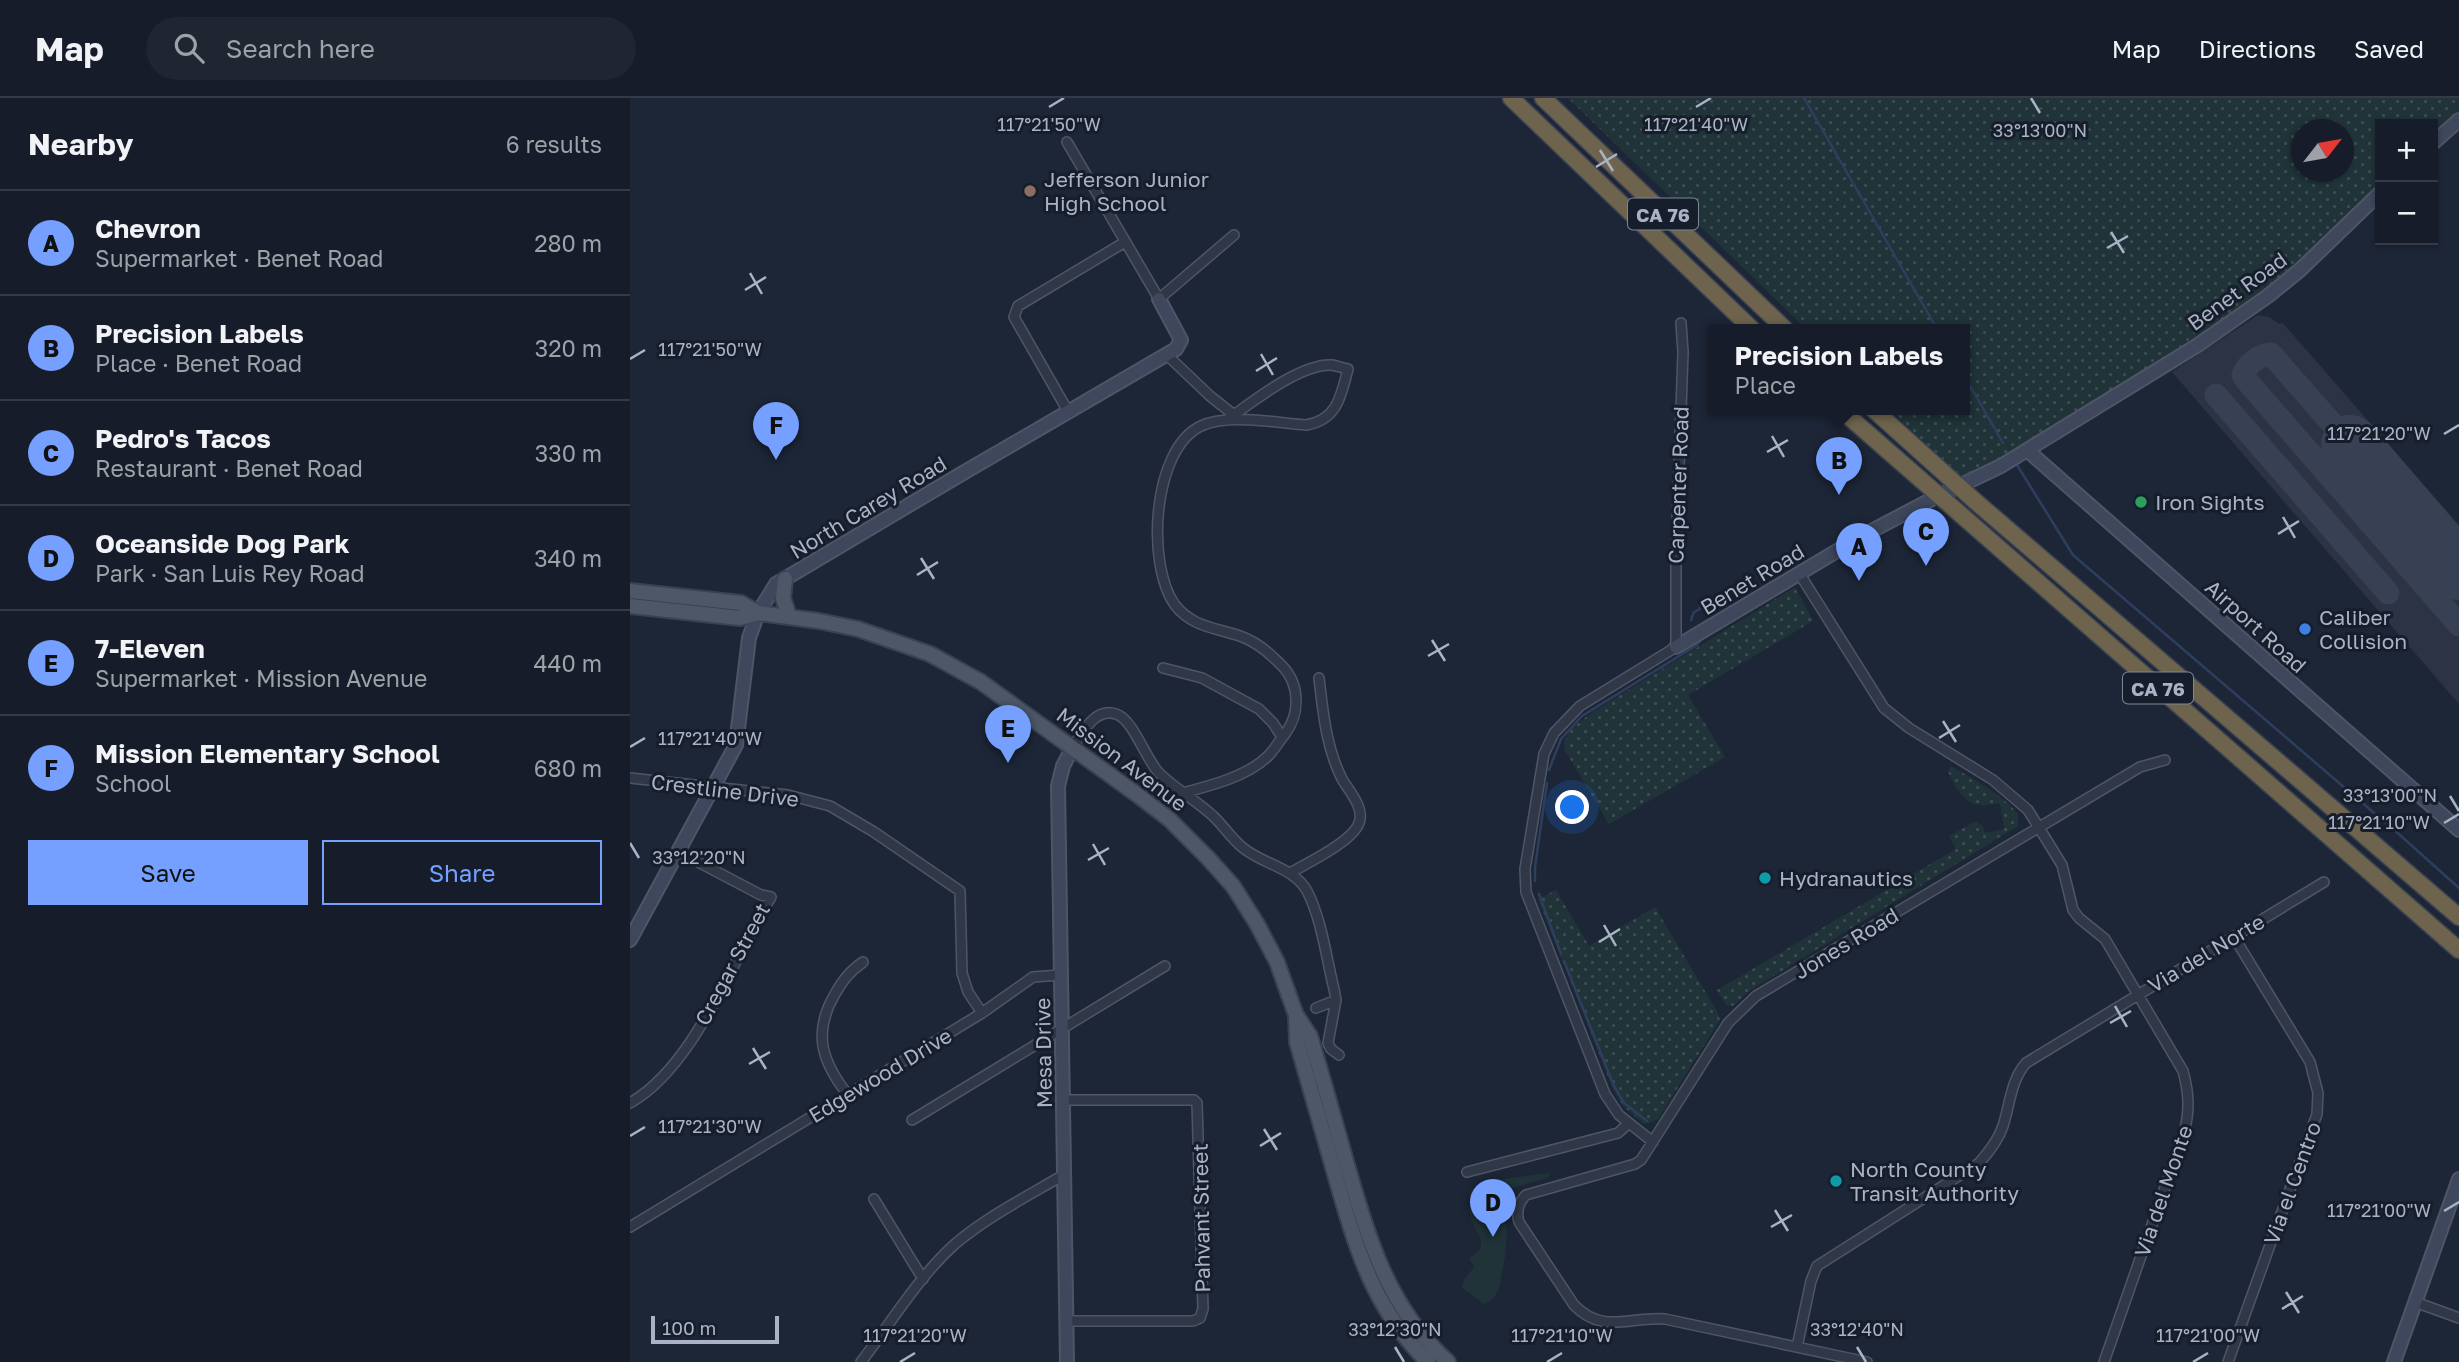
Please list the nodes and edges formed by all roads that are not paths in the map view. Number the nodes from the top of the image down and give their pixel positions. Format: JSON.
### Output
{"nodes":[{"id":1,"x":1511,"y":98,"type":"edge"},
{"id":2,"x":1543,"y":98,"type":"edge"},
{"id":3,"x":2459,"y":120,"type":"edge"},
{"id":4,"x":2438,"y":139,"type":"edge"},
{"id":5,"x":1067,"y":142,"type":"dead end"},
{"id":6,"x":2375,"y":198,"type":"edge"},
{"id":7,"x":1234,"y":234,"type":"dead end"},
{"id":8,"x":1125,"y":242,"type":"junction"},
{"id":9,"x":1159,"y":299,"type":"junction"},
{"id":10,"x":1681,"y":323,"type":"dead end"},
{"id":11,"x":1747,"y":324,"type":"edge"},
{"id":12,"x":1780,"y":324,"type":"edge"},
{"id":13,"x":1167,"y":355,"type":"junction"},
{"id":14,"x":1069,"y":413,"type":"junction"},
{"id":15,"x":1847,"y":415,"type":"edge"},
{"id":16,"x":1880,"y":415,"type":"edge"},
{"id":17,"x":1231,"y":417,"type":"junction"},
{"id":18,"x":2027,"y":450,"type":"junction"},
{"id":19,"x":1958,"y":486,"type":"junction"},
{"id":20,"x":1938,"y":496,"type":"junction"},
{"id":21,"x":1800,"y":572,"type":"junction"},
{"id":22,"x":785,"y":579,"type":"junction"},
{"id":23,"x":630,"y":591,"type":"edge"},
{"id":24,"x":630,"y":606,"type":"edge"},
{"id":25,"x":758,"y":612,"type":"junction"},
{"id":26,"x":789,"y":616,"type":"junction"},
{"id":27,"x":1676,"y":648,"type":"junction"},
{"id":28,"x":1163,"y":668,"type":"dead end"},
{"id":29,"x":1319,"y":678,"type":"dead end"},
{"id":30,"x":1282,"y":737,"type":"junction"},
{"id":31,"x":1073,"y":747,"type":"junction"},
{"id":32,"x":2165,"y":760,"type":"dead end"},
{"id":33,"x":630,"y":778,"type":"edge"},
{"id":34,"x":714,"y":786,"type":"junction"},
{"id":35,"x":1182,"y":793,"type":"junction"},
{"id":36,"x":2039,"y":827,"type":"junction"},
{"id":37,"x":2459,"y":830,"type":"edge"},
{"id":38,"x":679,"y":852,"type":"junction"},
{"id":39,"x":1290,"y":873,"type":"junction"},
{"id":40,"x":2324,"y":883,"type":"dead end"},
{"id":41,"x":2459,"y":917,"type":"edge"},
{"id":42,"x":2234,"y":937,"type":"junction"},
{"id":43,"x":630,"y":940,"type":"edge"},
{"id":44,"x":2459,"y":950,"type":"edge"},
{"id":45,"x":863,"y":962,"type":"dead end"},
{"id":46,"x":1165,"y":966,"type":"dead end"},
{"id":47,"x":1060,"y":975,"type":"junction"},
{"id":48,"x":2138,"y":994,"type":"junction"},
{"id":49,"x":1336,"y":1000,"type":"junction"},
{"id":50,"x":1316,"y":1007,"type":"dead end"},
{"id":51,"x":982,"y":1013,"type":"junction"},
{"id":52,"x":1296,"y":1015,"type":"junction"},
{"id":53,"x":1062,"y":1029,"type":"junction"},
{"id":54,"x":1339,"y":1055,"type":"dead end"},
{"id":55,"x":848,"y":1095,"type":"junction"},
{"id":56,"x":1063,"y":1100,"type":"junction"},
{"id":57,"x":630,"y":1103,"type":"edge"},
{"id":58,"x":912,"y":1121,"type":"dead end"},
{"id":59,"x":1629,"y":1123,"type":"junction"},
{"id":60,"x":1653,"y":1142,"type":"junction"},
{"id":61,"x":1467,"y":1172,"type":"dead end"},
{"id":62,"x":1065,"y":1174,"type":"junction"},
{"id":63,"x":2459,"y":1179,"type":"edge"},
{"id":64,"x":874,"y":1199,"type":"dead end"},
{"id":65,"x":630,"y":1227,"type":"edge"},
{"id":66,"x":923,"y":1279,"type":"junction"},
{"id":67,"x":2415,"y":1303,"type":"junction"},
{"id":68,"x":2459,"y":1318,"type":"edge"},
{"id":69,"x":1067,"y":1321,"type":"junction"},
{"id":70,"x":1797,"y":1347,"type":"junction"},
{"id":71,"x":860,"y":1362,"type":"edge"},
{"id":72,"x":1068,"y":1362,"type":"edge"},
{"id":73,"x":1428,"y":1362,"type":"edge"},
{"id":74,"x":1448,"y":1362,"type":"edge"},
{"id":75,"x":1867,"y":1362,"type":"edge"},
{"id":76,"x":2104,"y":1362,"type":"edge"},
{"id":77,"x":2228,"y":1362,"type":"edge"},
{"id":78,"x":2394,"y":1362,"type":"edge"}],
"edges":[{"from":1,"to":11,"type":"highway","number":"CA 76"},
{"from":2,"to":12,"type":"highway","number":"CA 76"},
{"from":3,"to":4,"type":"street"},
{"from":5,"to":8,"type":"street"},
{"from":6,"to":18,"type":"street","name":"Benet Road"},
{"from":7,"to":9,"type":"street"},
{"from":8,"to":9,"type":"street"},
{"from":8,"to":14,"type":"street"},
{"from":9,"to":13,"type":"street"},
{"from":10,"to":27,"type":"street","name":"Carpenter Road"},
{"from":13,"to":14,"type":"street","name":"North Carey Road"},
{"from":13,"to":17,"type":"street"},
{"from":14,"to":22,"type":"street","name":"North Carey Road"},
{"from":15,"to":20,"type":"highway","number":"CA 76"},
{"from":16,"to":19,"type":"highway","number":"CA 76"},
{"from":17,"to":17,"type":"street"},
{"from":17,"to":30,"type":"street"},
{"from":18,"to":19,"type":"street","name":"Benet Road"},
{"from":18,"to":37,"type":"street","name":"Airport Road"},
{"from":19,"to":20,"type":"street","name":"Benet Road"},
{"from":19,"to":41,"type":"highway","number":"CA 76"},
{"from":20,"to":21,"type":"street","name":"Benet Road"},
{"from":20,"to":44,"type":"highway","number":"CA 76"},
{"from":21,"to":27,"type":"street","name":"Benet Road"},
{"from":21,"to":36,"type":"street","name":"Via del Monte"},
{"from":22,"to":25,"type":"street","name":"North Carey Road"},
{"from":22,"to":26,"type":"main road"},
{"from":23,"to":25,"type":"main road","name":"Mission Avenue"},
{"from":24,"to":25,"type":"main road","name":"Mission Avenue"},
{"from":25,"to":26,"type":"main road","name":"Mission Avenue"},
{"from":25,"to":34,"type":"street","name":"North Carey Road"},
{"from":26,"to":31,"type":"main road","name":"Mission Avenue"},
{"from":27,"to":59,"type":"street","name":"Benet Road"},
{"from":28,"to":30,"type":"street"},
{"from":29,"to":39,"type":"street"},
{"from":30,"to":35,"type":"street"},
{"from":31,"to":35,"type":"street"},
{"from":31,"to":47,"type":"street","name":"Mesa Drive"},
{"from":31,"to":52,"type":"main road","name":"Mission Avenue"},
{"from":32,"to":36,"type":"street","name":"Jones Road"},
{"from":33,"to":34,"type":"street","name":"Crestline Drive"},
{"from":34,"to":38,"type":"street","name":"North Carey Road"},
{"from":34,"to":51,"type":"street","name":"Crestline Drive"},
{"from":35,"to":39,"type":"street"},
{"from":36,"to":48,"type":"street","name":"Via del Monte"},
{"from":36,"to":60,"type":"street","name":"Jones Road"},
{"from":38,"to":43,"type":"street","name":"North Carey Road"},
{"from":38,"to":57,"type":"street","name":"Cregar Street"},
{"from":39,"to":49,"type":"street"},
{"from":40,"to":42,"type":"street","name":"Via del Norte"},
{"from":42,"to":48,"type":"street","name":"Via del Norte"},
{"from":42,"to":77,"type":"street","name":"Via el Centro"},
{"from":45,"to":55,"type":"street"},
{"from":46,"to":53,"type":"street"},
{"from":47,"to":51,"type":"street","name":"Edgewood Drive"},
{"from":47,"to":53,"type":"street","name":"Mesa Drive"},
{"from":48,"to":70,"type":"street","name":"Via del Norte"},
{"from":48,"to":76,"type":"street","name":"Via del Monte"},
{"from":49,"to":50,"type":"street"},
{"from":49,"to":54,"type":"street"},
{"from":51,"to":55,"type":"street","name":"Edgewood Drive"},
{"from":52,"to":73,"type":"main road","name":"Mission Avenue"},
{"from":52,"to":74,"type":"main road","name":"Mission Avenue"},
{"from":53,"to":56,"type":"street","name":"Mesa Drive"},
{"from":53,"to":58,"type":"street"},
{"from":55,"to":65,"type":"street","name":"Edgewood Drive"},
{"from":56,"to":62,"type":"street","name":"Mesa Drive"},
{"from":56,"to":69,"type":"street","name":"Pahvant Street"},
{"from":59,"to":60,"type":"street","name":"Benet Road"},
{"from":59,"to":61,"type":"street"},
{"from":60,"to":70,"type":"street","name":"Jones Road"},
{"from":62,"to":66,"type":"street"},
{"from":62,"to":69,"type":"street","name":"Mesa Drive"},
{"from":63,"to":67,"type":"street"},
{"from":64,"to":66,"type":"street"},
{"from":66,"to":71,"type":"street"},
{"from":67,"to":68,"type":"street"},
{"from":67,"to":78,"type":"street"},
{"from":69,"to":72,"type":"street","name":"Mesa Drive"},
{"from":70,"to":75,"type":"street"}]}
